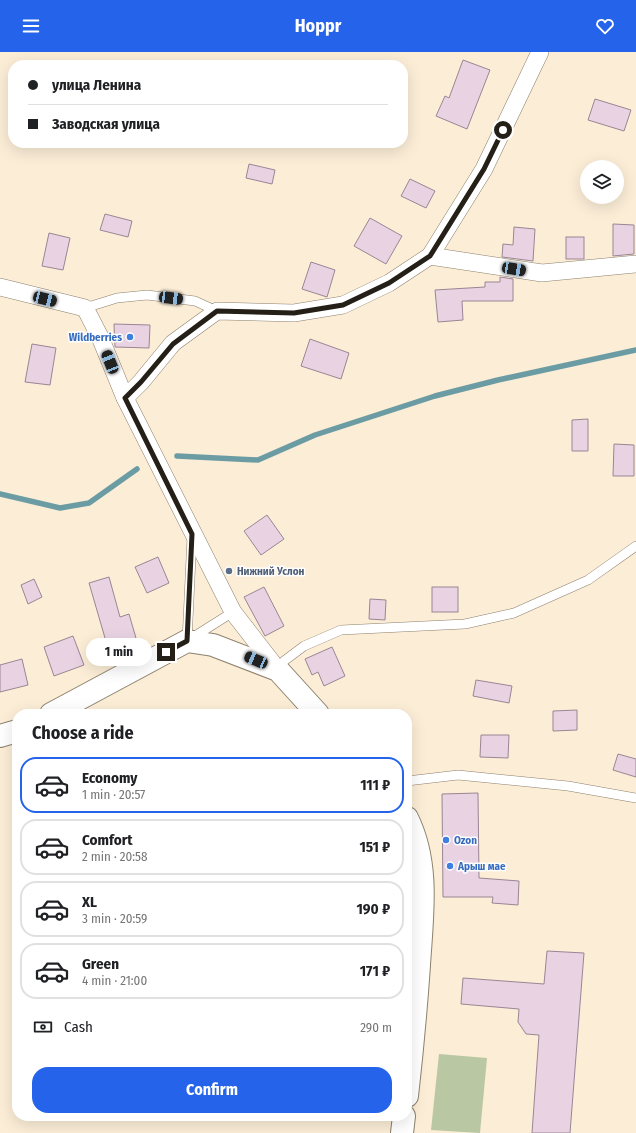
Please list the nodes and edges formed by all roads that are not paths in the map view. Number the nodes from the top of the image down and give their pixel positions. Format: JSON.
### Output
{"nodes":[{"id":1,"x":540,"y":52,"type":"edge"},
{"id":2,"x":430,"y":256,"type":"junction"},
{"id":3,"x":636,"y":264,"type":"edge"},
{"id":4,"x":0,"y":287,"type":"edge"},
{"id":5,"x":85,"y":308,"type":"junction"},
{"id":6,"x":217,"y":311,"type":"junction"},
{"id":7,"x":125,"y":398,"type":"junction"},
{"id":8,"x":192,"y":534,"type":"junction"},
{"id":9,"x":636,"y":546,"type":"edge"},
{"id":10,"x":233,"y":612,"type":"junction"},
{"id":11,"x":187,"y":641,"type":"junction"},
{"id":12,"x":278,"y":670,"type":"junction"},
{"id":13,"x":60,"y":709,"type":"edge"},
{"id":14,"x":313,"y":709,"type":"edge"},
{"id":15,"x":12,"y":732,"type":"edge"},
{"id":16,"x":0,"y":736,"type":"edge"},
{"id":17,"x":412,"y":780,"type":"edge"},
{"id":18,"x":636,"y":798,"type":"edge"},
{"id":19,"x":412,"y":829,"type":"edge"},
{"id":20,"x":412,"y":1057,"type":"edge"},
{"id":21,"x":403,"y":1121,"type":"edge"},
{"id":22,"x":402,"y":1133,"type":"edge"}],
"edges":[{"from":1,"to":2,"type":"street"},
{"from":2,"to":3,"type":"street"},
{"from":2,"to":6,"type":"street"},
{"from":4,"to":5,"type":"street"},
{"from":5,"to":6,"type":"lane"},
{"from":5,"to":7,"type":"street"},
{"from":6,"to":7,"type":"street"},
{"from":7,"to":8,"type":"street"},
{"from":8,"to":10,"type":"street"},
{"from":8,"to":11,"type":"lane"},
{"from":9,"to":12,"type":"lane"},
{"from":10,"to":11,"type":"lane"},
{"from":10,"to":12,"type":"street"},
{"from":11,"to":12,"type":"street"},
{"from":11,"to":13,"type":"street"},
{"from":12,"to":14,"type":"street"},
{"from":15,"to":16,"type":"street"},
{"from":17,"to":18,"type":"lane"},
{"from":19,"to":20,"type":"street"},
{"from":21,"to":22,"type":"street"}]}
